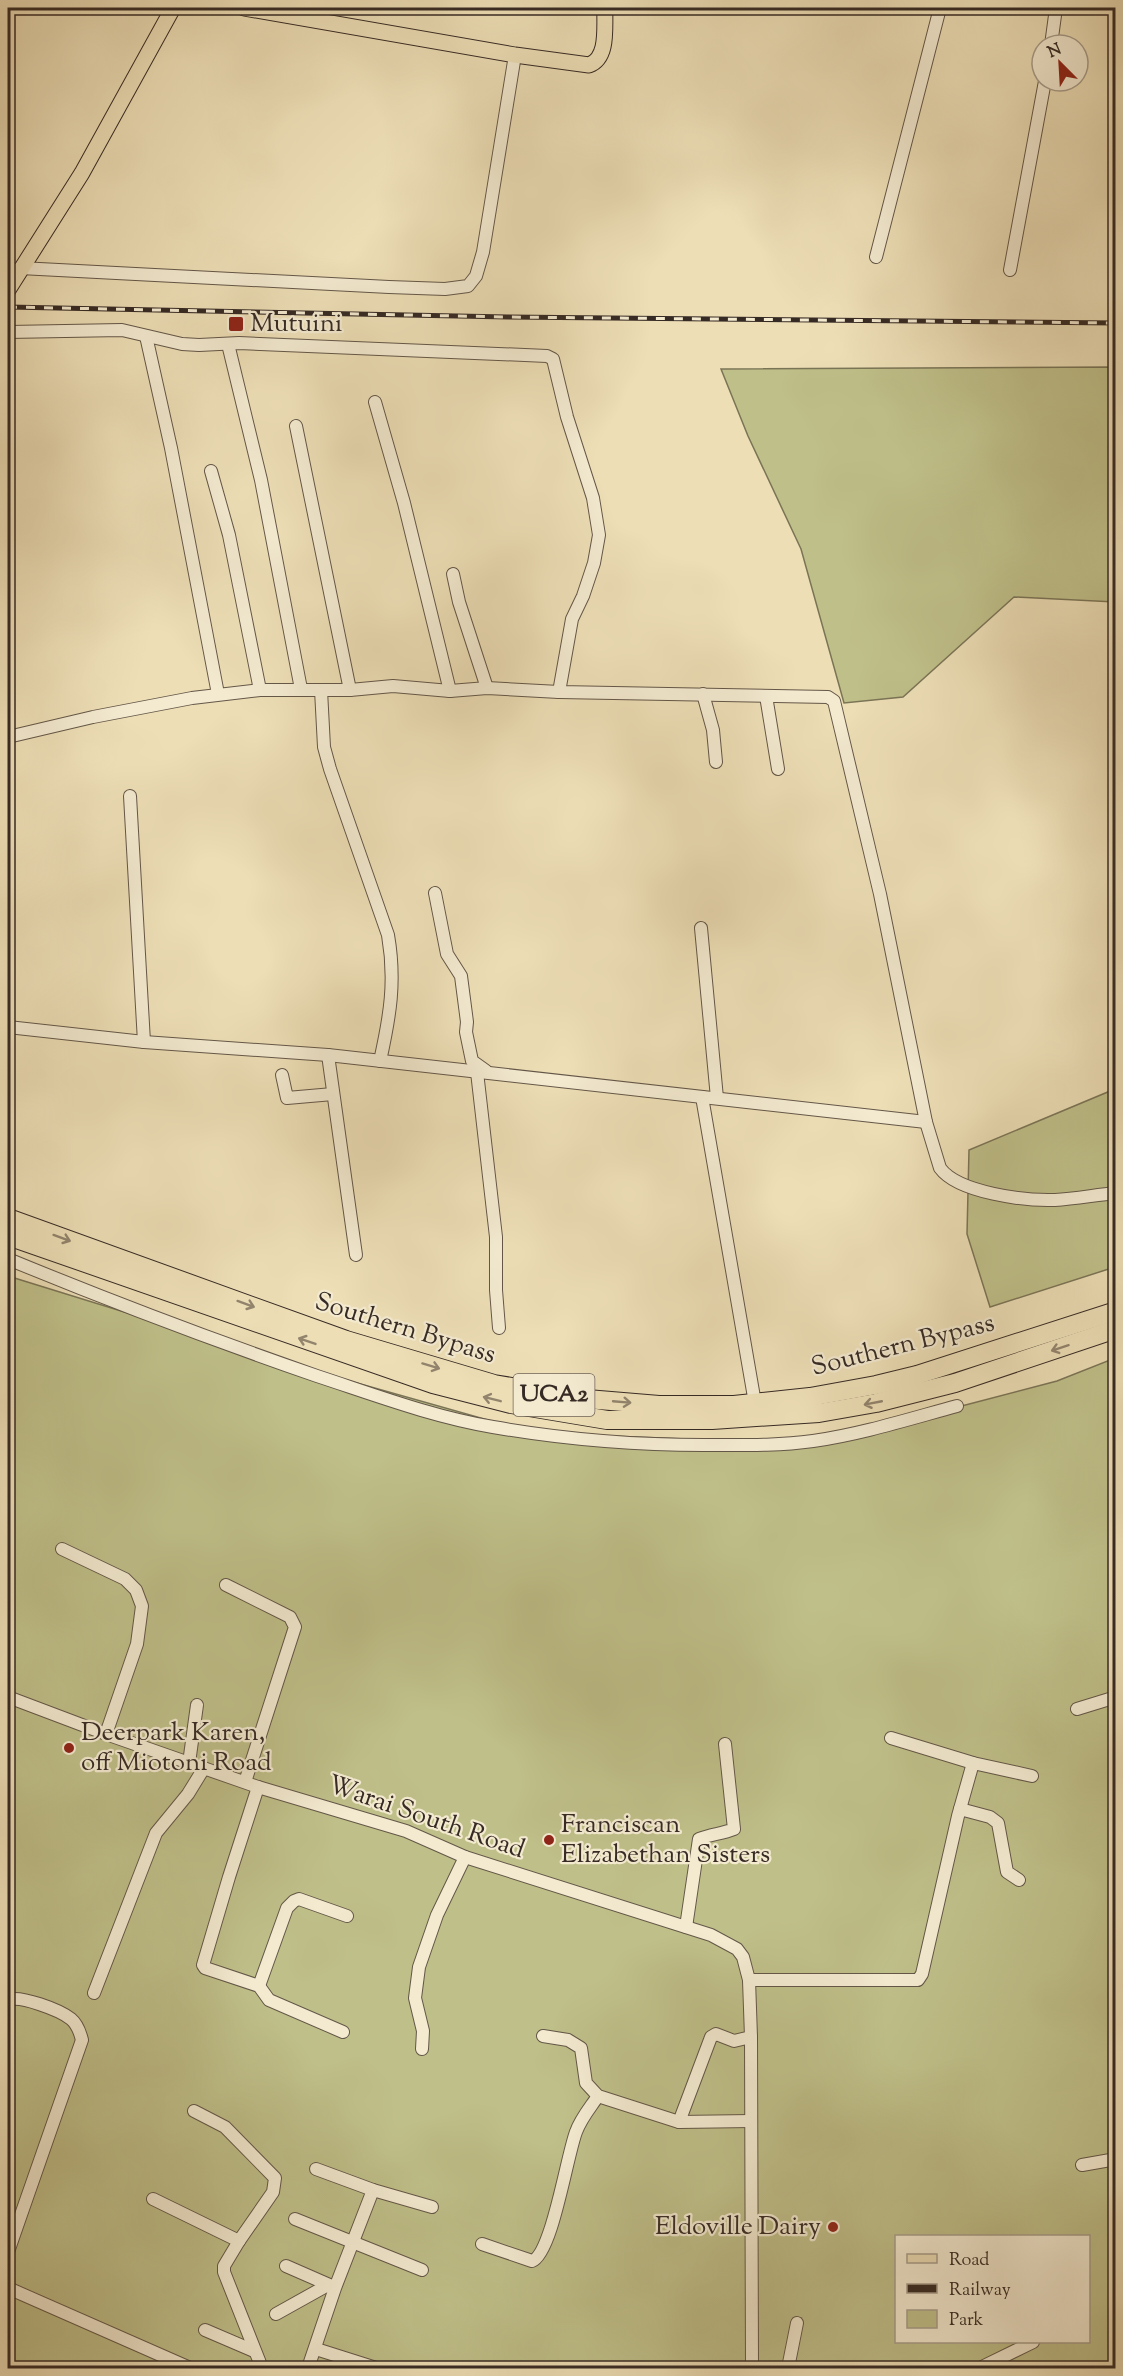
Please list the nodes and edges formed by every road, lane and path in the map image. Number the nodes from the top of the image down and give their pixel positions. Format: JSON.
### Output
{"nodes":[{"id":1,"x":173,"y":8,"type":"edge"},
{"id":2,"x":244,"y":8,"type":"edge"},
{"id":3,"x":605,"y":8,"type":"edge"},
{"id":4,"x":940,"y":8,"type":"edge"},
{"id":5,"x":1056,"y":8,"type":"edge"},
{"id":6,"x":1053,"y":33,"type":"edge"},
{"id":7,"x":515,"y":55,"type":"junction"},
{"id":8,"x":1043,"y":93,"type":"edge"},
{"id":9,"x":876,"y":257,"type":"dead end"},
{"id":10,"x":14,"y":266,"type":"edge"},
{"id":11,"x":1010,"y":270,"type":"dead end"},
{"id":12,"x":8,"y":290,"type":"edge"},
{"id":13,"x":8,"y":332,"type":"edge"},
{"id":14,"x":146,"y":336,"type":"junction"},
{"id":15,"x":228,"y":344,"type":"junction"},
{"id":16,"x":375,"y":402,"type":"dead end"},
{"id":17,"x":296,"y":426,"type":"dead end"},
{"id":18,"x":211,"y":471,"type":"dead end"},
{"id":19,"x":453,"y":574,"type":"dead end"},
{"id":20,"x":488,"y":688,"type":"junction"},
{"id":21,"x":301,"y":689,"type":"junction"},
{"id":22,"x":260,"y":690,"type":"junction"},
{"id":23,"x":321,"y":690,"type":"junction"},
{"id":24,"x":350,"y":690,"type":"junction"},
{"id":25,"x":450,"y":690,"type":"junction"},
{"id":26,"x":558,"y":692,"type":"junction"},
{"id":27,"x":218,"y":694,"type":"junction"},
{"id":28,"x":702,"y":694,"type":"junction"},
{"id":29,"x":766,"y":696,"type":"junction"},
{"id":30,"x":8,"y":737,"type":"edge"},
{"id":31,"x":716,"y":762,"type":"dead end"},
{"id":32,"x":778,"y":769,"type":"dead end"},
{"id":33,"x":130,"y":796,"type":"dead end"},
{"id":34,"x":435,"y":892,"type":"dead end"},
{"id":35,"x":701,"y":928,"type":"dead end"},
{"id":36,"x":8,"y":1027,"type":"edge"},
{"id":37,"x":144,"y":1042,"type":"junction"},
{"id":38,"x":328,"y":1055,"type":"junction"},
{"id":39,"x":380,"y":1061,"type":"junction"},
{"id":40,"x":484,"y":1072,"type":"junction"},
{"id":41,"x":282,"y":1075,"type":"dead end"},
{"id":42,"x":333,"y":1094,"type":"junction"},
{"id":43,"x":702,"y":1097,"type":"junction"},
{"id":44,"x":717,"y":1098,"type":"junction"},
{"id":45,"x":926,"y":1122,"type":"junction"},
{"id":46,"x":1116,"y":1193,"type":"edge"},
{"id":47,"x":8,"y":1218,"type":"edge"},
{"id":48,"x":8,"y":1236,"type":"edge"},
{"id":49,"x":356,"y":1255,"type":"dead end"},
{"id":50,"x":8,"y":1259,"type":"edge"},
{"id":51,"x":1116,"y":1311,"type":"edge"},
{"id":52,"x":499,"y":1328,"type":"dead end"},
{"id":53,"x":1116,"y":1329,"type":"edge"},
{"id":54,"x":755,"y":1403,"type":"junction"},
{"id":55,"x":957,"y":1406,"type":"dead end"},
{"id":56,"x":63,"y":1549,"type":"dead end"},
{"id":57,"x":226,"y":1585,"type":"dead end"},
{"id":58,"x":8,"y":1697,"type":"edge"},
{"id":59,"x":1116,"y":1697,"type":"edge"},
{"id":60,"x":197,"y":1705,"type":"dead end"},
{"id":61,"x":1077,"y":1709,"type":"dead end"},
{"id":62,"x":106,"y":1734,"type":"junction"},
{"id":63,"x":891,"y":1738,"type":"dead end"},
{"id":64,"x":725,"y":1743,"type":"dead end"},
{"id":65,"x":189,"y":1763,"type":"junction"},
{"id":66,"x":972,"y":1763,"type":"junction"},
{"id":67,"x":204,"y":1768,"type":"junction"},
{"id":68,"x":1032,"y":1776,"type":"dead end"},
{"id":69,"x":245,"y":1782,"type":"junction"},
{"id":70,"x":258,"y":1787,"type":"junction"},
{"id":71,"x":960,"y":1809,"type":"junction"},
{"id":72,"x":465,"y":1857,"type":"junction"},
{"id":73,"x":1019,"y":1880,"type":"dead end"},
{"id":74,"x":347,"y":1916,"type":"dead end"},
{"id":75,"x":686,"y":1927,"type":"junction"},
{"id":76,"x":749,"y":1980,"type":"junction"},
{"id":77,"x":259,"y":1986,"type":"junction"},
{"id":78,"x":94,"y":1993,"type":"dead end"},
{"id":79,"x":8,"y":2000,"type":"edge"},
{"id":80,"x":343,"y":2032,"type":"dead end"},
{"id":81,"x":543,"y":2036,"type":"dead end"},
{"id":82,"x":751,"y":2037,"type":"junction"},
{"id":83,"x":422,"y":2049,"type":"dead end"},
{"id":84,"x":598,"y":2096,"type":"junction"},
{"id":85,"x":194,"y":2111,"type":"dead end"},
{"id":86,"x":751,"y":2121,"type":"junction"},
{"id":87,"x":679,"y":2122,"type":"junction"},
{"id":88,"x":1116,"y":2159,"type":"edge"},
{"id":89,"x":1082,"y":2165,"type":"dead end"},
{"id":90,"x":316,"y":2169,"type":"dead end"},
{"id":91,"x":373,"y":2190,"type":"junction"},
{"id":92,"x":153,"y":2199,"type":"dead end"},
{"id":93,"x":432,"y":2208,"type":"dead end"},
{"id":94,"x":295,"y":2218,"type":"dead end"},
{"id":95,"x":239,"y":2241,"type":"junction"},
{"id":96,"x":353,"y":2242,"type":"junction"},
{"id":97,"x":482,"y":2244,"type":"dead end"},
{"id":98,"x":8,"y":2252,"type":"edge"},
{"id":99,"x":286,"y":2266,"type":"dead end"},
{"id":100,"x":422,"y":2270,"type":"dead end"},
{"id":101,"x":332,"y":2287,"type":"junction"},
{"id":102,"x":8,"y":2288,"type":"edge"},
{"id":103,"x":276,"y":2314,"type":"dead end"},
{"id":104,"x":797,"y":2323,"type":"dead end"},
{"id":105,"x":205,"y":2330,"type":"dead end"},
{"id":106,"x":1031,"y":2343,"type":"edge"},
{"id":107,"x":316,"y":2349,"type":"junction"},
{"id":108,"x":254,"y":2351,"type":"junction"},
{"id":109,"x":190,"y":2368,"type":"edge"},
{"id":110,"x":262,"y":2368,"type":"edge"},
{"id":111,"x":308,"y":2368,"type":"edge"},
{"id":112,"x":376,"y":2368,"type":"edge"},
{"id":113,"x":752,"y":2368,"type":"edge"},
{"id":114,"x":788,"y":2368,"type":"edge"},
{"id":115,"x":980,"y":2368,"type":"edge"}],
"edges":[{"from":1,"to":10,"type":"main road"},
{"from":2,"to":7,"type":"main road"},
{"from":3,"to":7,"type":"main road"},
{"from":4,"to":9,"type":"street"},
{"from":5,"to":6,"type":"street"},
{"from":7,"to":10,"type":"street"},
{"from":8,"to":11,"type":"street"},
{"from":10,"to":12,"type":"main road"},
{"from":13,"to":14,"type":"street"},
{"from":14,"to":15,"type":"street"},
{"from":14,"to":27,"type":"street"},
{"from":15,"to":21,"type":"street"},
{"from":15,"to":26,"type":"street"},
{"from":16,"to":25,"type":"street"},
{"from":17,"to":24,"type":"street"},
{"from":18,"to":22,"type":"street"},
{"from":19,"to":20,"type":"street"},
{"from":20,"to":25,"type":"street"},
{"from":20,"to":26,"type":"street"},
{"from":21,"to":22,"type":"street"},
{"from":21,"to":23,"type":"street"},
{"from":22,"to":27,"type":"street"},
{"from":23,"to":24,"type":"street"},
{"from":23,"to":39,"type":"street"},
{"from":24,"to":25,"type":"street"},
{"from":26,"to":28,"type":"street"},
{"from":27,"to":30,"type":"street"},
{"from":28,"to":29,"type":"street"},
{"from":28,"to":31,"type":"street"},
{"from":29,"to":32,"type":"street"},
{"from":29,"to":45,"type":"street"},
{"from":33,"to":37,"type":"street"},
{"from":34,"to":40,"type":"street"},
{"from":35,"to":44,"type":"street"},
{"from":36,"to":37,"type":"street"},
{"from":37,"to":38,"type":"street"},
{"from":38,"to":39,"type":"street"},
{"from":38,"to":42,"type":"street"},
{"from":39,"to":40,"type":"street"},
{"from":40,"to":43,"type":"street"},
{"from":40,"to":52,"type":"street"},
{"from":41,"to":42,"type":"street"},
{"from":42,"to":49,"type":"street"},
{"from":43,"to":44,"type":"street"},
{"from":43,"to":54,"type":"street"},
{"from":44,"to":45,"type":"street"},
{"from":45,"to":46,"type":"street"},
{"from":47,"to":54,"type":"highway","name":"Southern Bypass","number":"UCA2","one_way":true},
{"from":53,"to":48,"type":"highway","name":"Southern Bypass","number":"UCA2","one_way":true},
{"from":50,"to":55,"type":"street"},
{"from":51,"to":54,"type":"highway","name":"Southern Bypass","number":"UCA2"},
{"from":56,"to":62,"type":"street"},
{"from":57,"to":69,"type":"street"},
{"from":58,"to":62,"type":"street","name":"Warai South Road"},
{"from":59,"to":61,"type":"street"},
{"from":60,"to":65,"type":"street"},
{"from":62,"to":65,"type":"street","name":"Warai South Road"},
{"from":63,"to":66,"type":"street"},
{"from":64,"to":75,"type":"street"},
{"from":65,"to":67,"type":"street","name":"Warai South Road"},
{"from":66,"to":68,"type":"street"},
{"from":66,"to":71,"type":"street"},
{"from":67,"to":69,"type":"street","name":"Warai South Road"},
{"from":67,"to":78,"type":"street"},
{"from":69,"to":70,"type":"street","name":"Warai South Road"},
{"from":70,"to":72,"type":"street","name":"Warai South Road"},
{"from":70,"to":77,"type":"street"},
{"from":71,"to":73,"type":"street"},
{"from":71,"to":76,"type":"street"},
{"from":72,"to":75,"type":"street","name":"Warai South Road"},
{"from":72,"to":83,"type":"street"},
{"from":74,"to":77,"type":"street"},
{"from":75,"to":76,"type":"street","name":"Warai South Road"},
{"from":76,"to":82,"type":"street","name":"Warai South Road"},
{"from":77,"to":80,"type":"street"},
{"from":79,"to":98,"type":"street"},
{"from":81,"to":84,"type":"street"},
{"from":82,"to":86,"type":"street","name":"Warai South Road"},
{"from":82,"to":87,"type":"street"},
{"from":84,"to":87,"type":"street"},
{"from":84,"to":97,"type":"street"},
{"from":85,"to":95,"type":"street"},
{"from":86,"to":87,"type":"street"},
{"from":86,"to":113,"type":"street","name":"Warai South Road"},
{"from":88,"to":89,"type":"street"},
{"from":90,"to":91,"type":"street"},
{"from":91,"to":93,"type":"street"},
{"from":91,"to":96,"type":"street"},
{"from":92,"to":95,"type":"street"},
{"from":94,"to":96,"type":"street"},
{"from":95,"to":108,"type":"street"},
{"from":96,"to":100,"type":"street"},
{"from":96,"to":101,"type":"street"},
{"from":99,"to":101,"type":"street"},
{"from":101,"to":103,"type":"street"},
{"from":101,"to":107,"type":"street"},
{"from":102,"to":109,"type":"street"},
{"from":104,"to":114,"type":"street"},
{"from":105,"to":108,"type":"street"},
{"from":106,"to":115,"type":"street"},
{"from":107,"to":111,"type":"street"},
{"from":107,"to":112,"type":"street"},
{"from":108,"to":110,"type":"street"}]}
